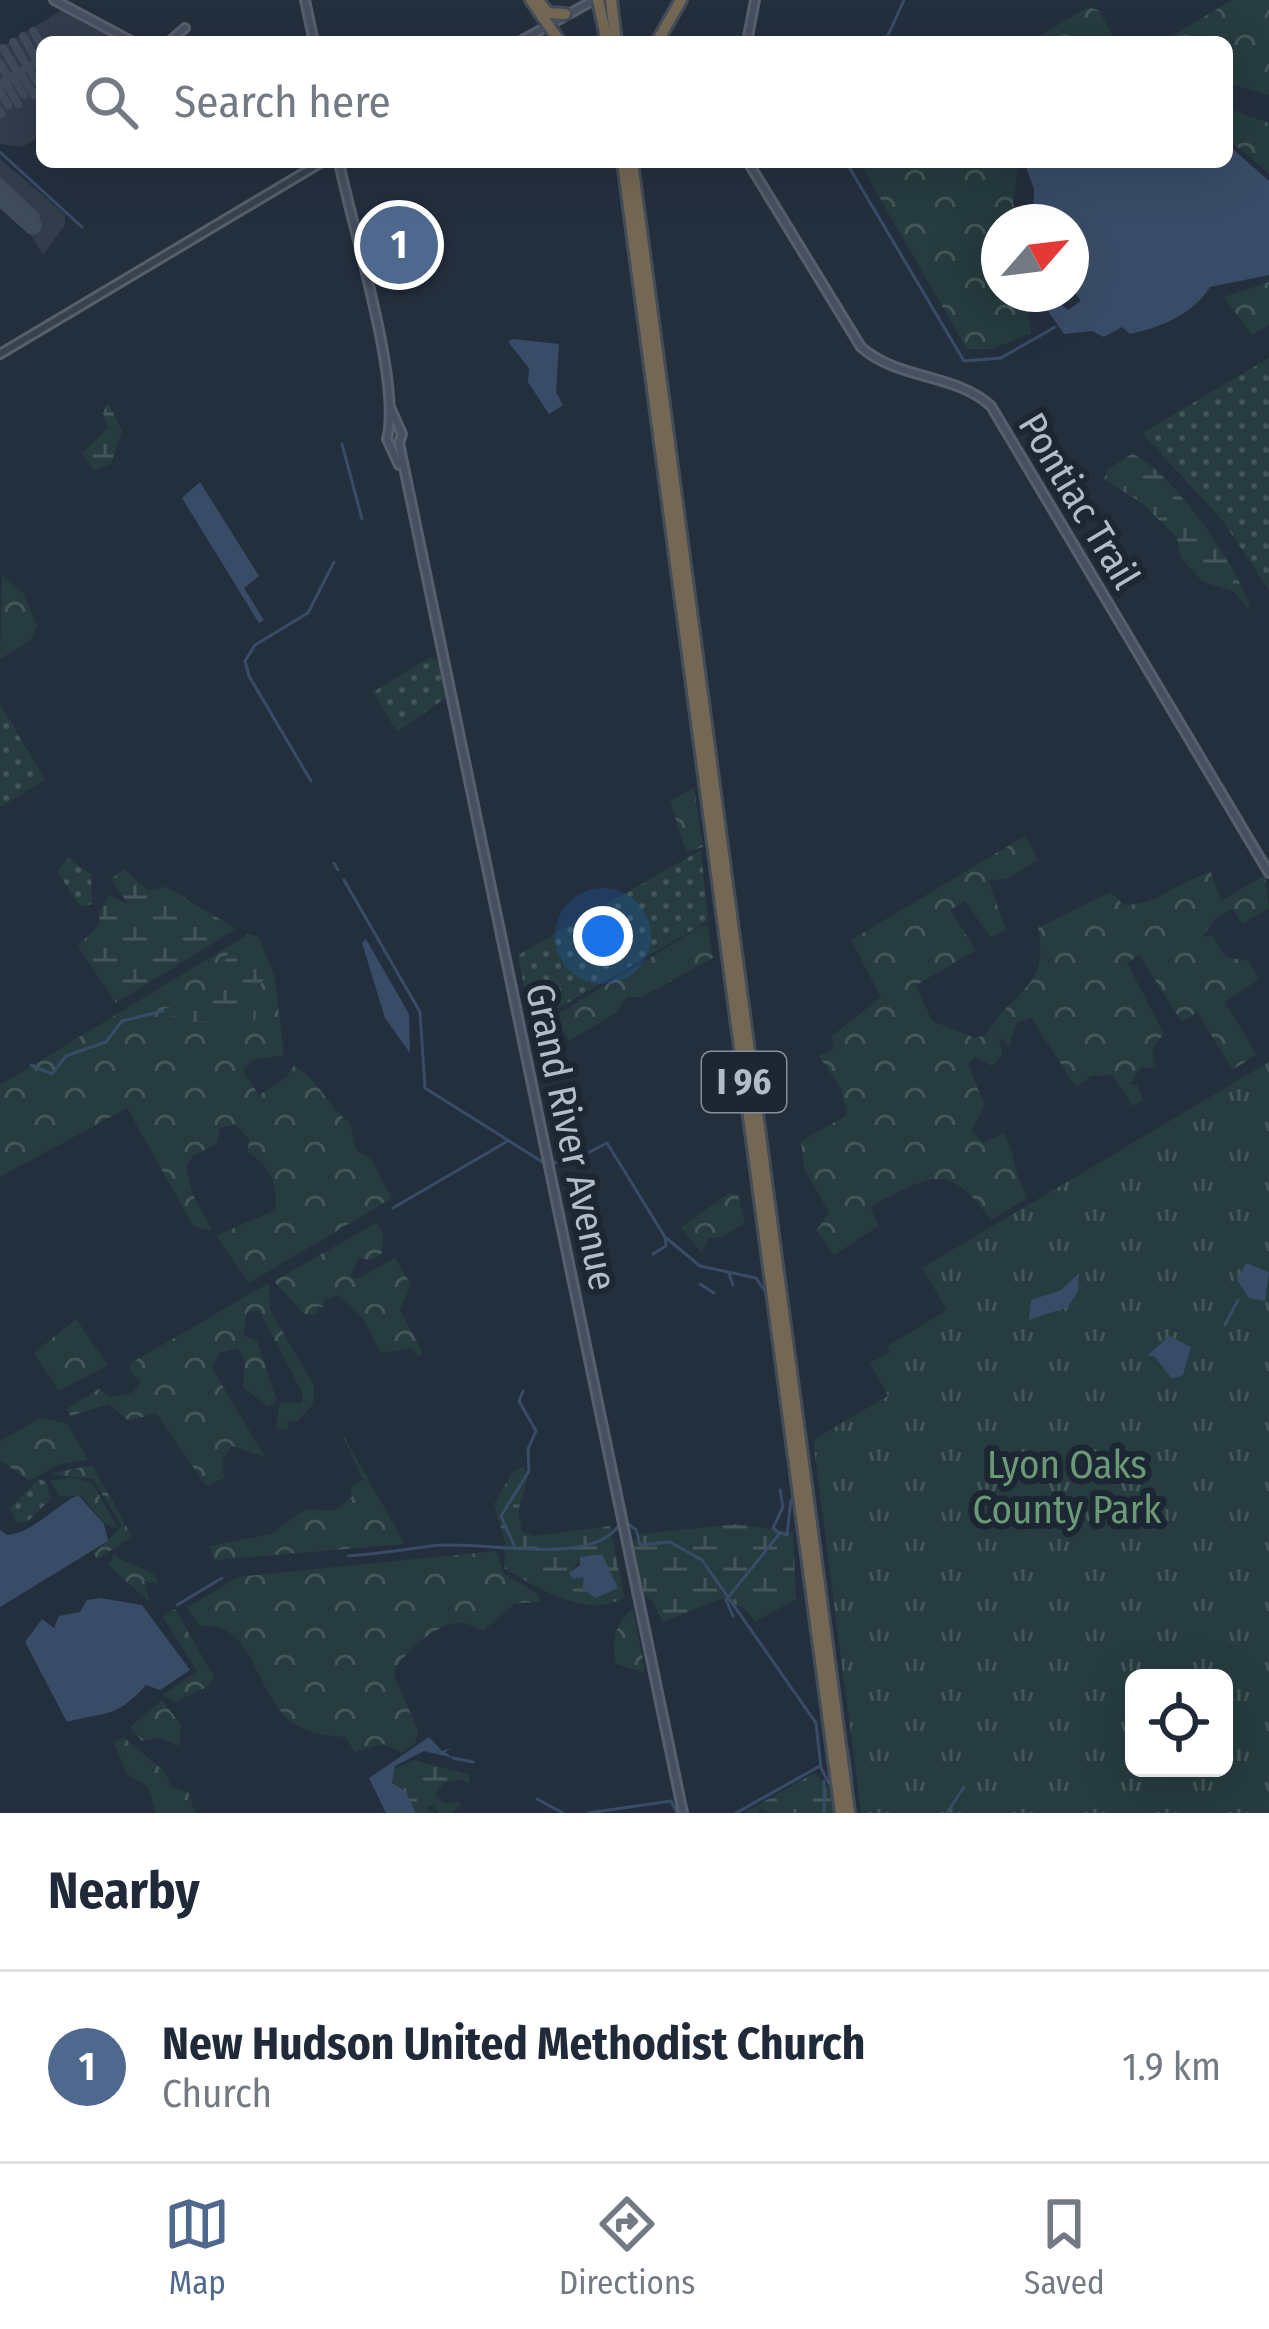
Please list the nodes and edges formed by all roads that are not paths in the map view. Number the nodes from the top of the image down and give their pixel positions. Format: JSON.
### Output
{"nodes":[{"id":1,"x":54,"y":0,"type":"edge"},
{"id":2,"x":305,"y":0,"type":"edge"},
{"id":3,"x":535,"y":0,"type":"edge"},
{"id":4,"x":680,"y":0,"type":"edge"},
{"id":5,"x":755,"y":0,"type":"edge"},
{"id":6,"x":603,"y":3,"type":"edge"},
{"id":7,"x":566,"y":14,"type":"junction"},
{"id":8,"x":546,"y":25,"type":"junction"},
{"id":9,"x":185,"y":28,"type":"dead end"},
{"id":10,"x":122,"y":36,"type":"edge"},
{"id":11,"x":176,"y":36,"type":"edge"},
{"id":12,"x":313,"y":36,"type":"edge"},
{"id":13,"x":529,"y":36,"type":"edge"},
{"id":14,"x":555,"y":36,"type":"edge"},
{"id":15,"x":609,"y":36,"type":"edge"},
{"id":16,"x":660,"y":36,"type":"edge"},
{"id":17,"x":748,"y":36,"type":"edge"},
{"id":18,"x":312,"y":168,"type":"edge"},
{"id":19,"x":340,"y":168,"type":"edge"},
{"id":20,"x":628,"y":168,"type":"edge"},
{"id":21,"x":752,"y":168,"type":"edge"},
{"id":22,"x":0,"y":354,"type":"edge"},
{"id":23,"x":394,"y":430,"type":"junction"},
{"id":24,"x":394,"y":443,"type":"junction"},
{"id":25,"x":1269,"y":873,"type":"edge"},
{"id":26,"x":683,"y":1813,"type":"edge"},
{"id":27,"x":845,"y":1813,"type":"edge"}],
"edges":[{"from":1,"to":10,"type":"main road"},
{"from":2,"to":12,"type":"main road"},
{"from":3,"to":7,"type":"highway"},
{"from":3,"to":8,"type":"highway"},
{"from":4,"to":16,"type":"highway"},
{"from":5,"to":17,"type":"main road"},
{"from":6,"to":7,"type":"main road"},
{"from":6,"to":15,"type":"highway"},
{"from":7,"to":8,"type":"main road"},
{"from":8,"to":13,"type":"main road"},
{"from":8,"to":14,"type":"highway"},
{"from":9,"to":11,"type":"main road"},
{"from":18,"to":22,"type":"street"},
{"from":19,"to":23,"type":"main road"},
{"from":20,"to":27,"type":"highway","number":"I 96"},
{"from":21,"to":25,"type":"main road","name":"Pontiac Trail"},
{"from":23,"to":24,"type":"main road"},
{"from":23,"to":24,"type":"main road"},
{"from":24,"to":26,"type":"main road","name":"Grand River Avenue"}]}
